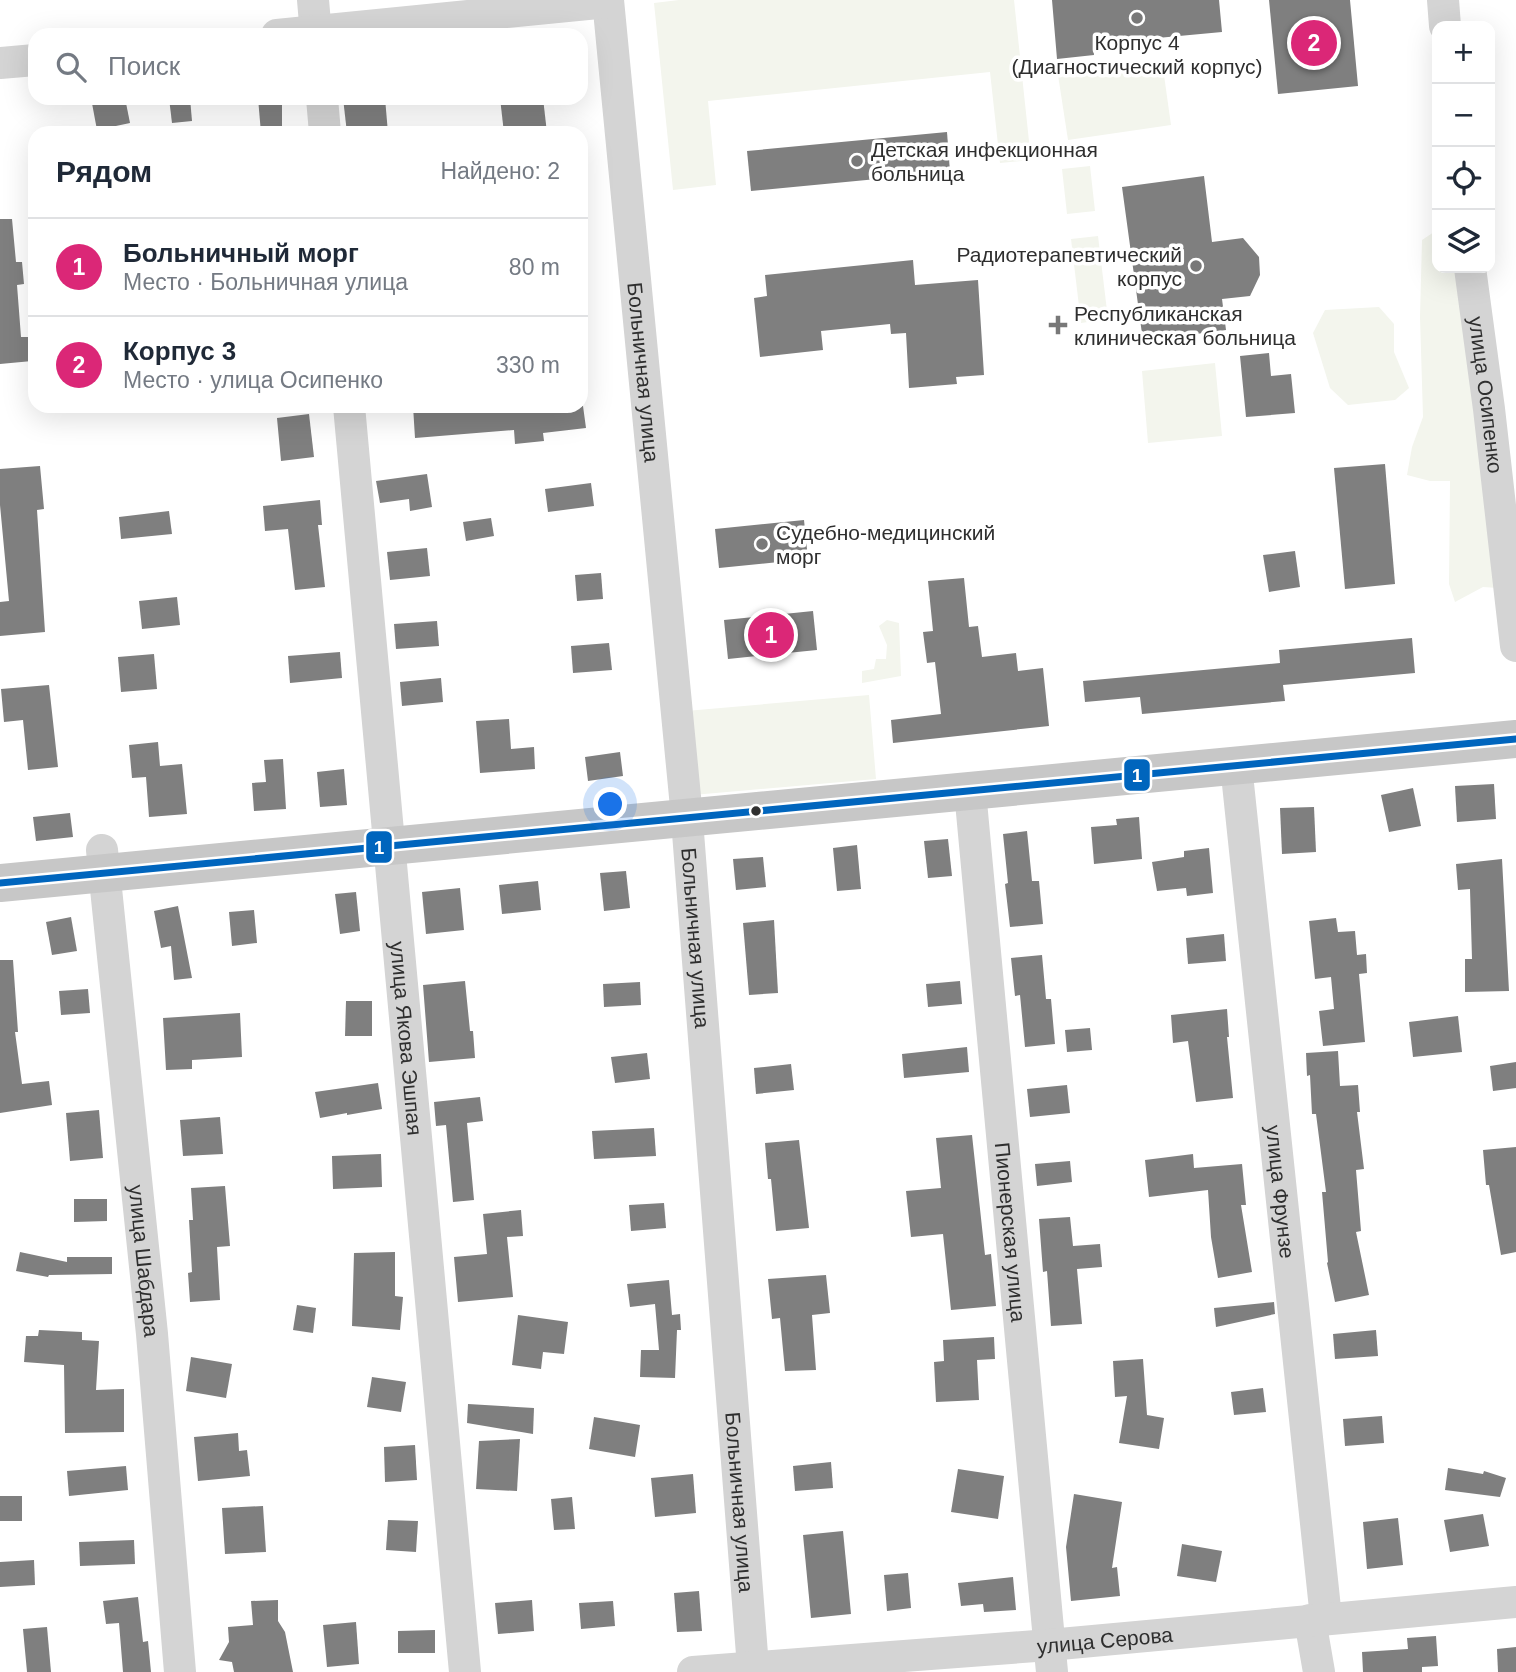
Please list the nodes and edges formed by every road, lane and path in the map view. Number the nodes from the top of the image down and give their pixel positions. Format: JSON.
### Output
{"nodes":[{"id":1,"x":313,"y":0,"type":"edge"},
{"id":2,"x":1443,"y":0,"type":"edge"},
{"id":3,"x":608,"y":1,"type":"edge"},
{"id":4,"x":1445,"y":21,"type":"edge"},
{"id":5,"x":316,"y":28,"type":"edge"},
{"id":6,"x":362,"y":28,"type":"edge"},
{"id":7,"x":28,"y":61,"type":"edge"},
{"id":8,"x":0,"y":63,"type":"edge"},
{"id":9,"x":323,"y":105,"type":"edge"},
{"id":10,"x":324,"y":126,"type":"edge"},
{"id":11,"x":1472,"y":273,"type":"edge"},
{"id":12,"x":350,"y":413,"type":"edge"},
{"id":13,"x":1516,"y":646,"type":"edge"},
{"id":14,"x":1516,"y":739,"type":"edge"},
{"id":15,"x":1236,"y":765,"type":"junction"},
{"id":16,"x":970,"y":791,"type":"junction"},
{"id":17,"x":687,"y":818,"type":"junction"},
{"id":18,"x":389,"y":846,"type":"junction"},
{"id":19,"x":103,"y":862,"type":"junction"},
{"id":20,"x":0,"y":883,"type":"edge"},
{"id":21,"x":1516,"y":1602,"type":"edge"},
{"id":22,"x":1318,"y":1619,"type":"junction"},
{"id":23,"x":1050,"y":1659,"type":"edge"},
{"id":24,"x":753,"y":1667,"type":"junction"},
{"id":25,"x":180,"y":1672,"type":"edge"},
{"id":26,"x":465,"y":1672,"type":"edge"},
{"id":27,"x":693,"y":1672,"type":"edge"},
{"id":28,"x":1319,"y":1672,"type":"edge"}],
"edges":[{"from":1,"to":5,"type":"street"},
{"from":2,"to":4,"type":"street"},
{"from":3,"to":6,"type":"street"},
{"from":3,"to":17,"type":"street","name":"Больничная улица"},
{"from":7,"to":8,"type":"street"},
{"from":9,"to":10,"type":"street"},
{"from":11,"to":13,"type":"street","name":"улица Осипенко"},
{"from":12,"to":18,"type":"street","name":"улица Якова Эшпая"},
{"from":14,"to":15,"type":"main road"},
{"from":15,"to":16,"type":"main road"},
{"from":15,"to":22,"type":"street","name":"улица Фрунзе"},
{"from":16,"to":17,"type":"main road"},
{"from":16,"to":23,"type":"street","name":"Пионерская улица"},
{"from":17,"to":18,"type":"main road"},
{"from":17,"to":24,"type":"street","name":"Больничная улица"},
{"from":18,"to":19,"type":"main road"},
{"from":18,"to":26,"type":"street","name":"улица Якова Эшпая"},
{"from":19,"to":20,"type":"main road"},
{"from":19,"to":25,"type":"street","name":"улица Шабдара"},
{"from":21,"to":22,"type":"street","name":"улица Серова"},
{"from":22,"to":23,"type":"street","name":"улица Серова"},
{"from":22,"to":28,"type":"street","name":"улица Фрунзе"},
{"from":23,"to":24,"type":"street","name":"улица Серова"},
{"from":24,"to":27,"type":"street","name":"улица Серова"}]}
